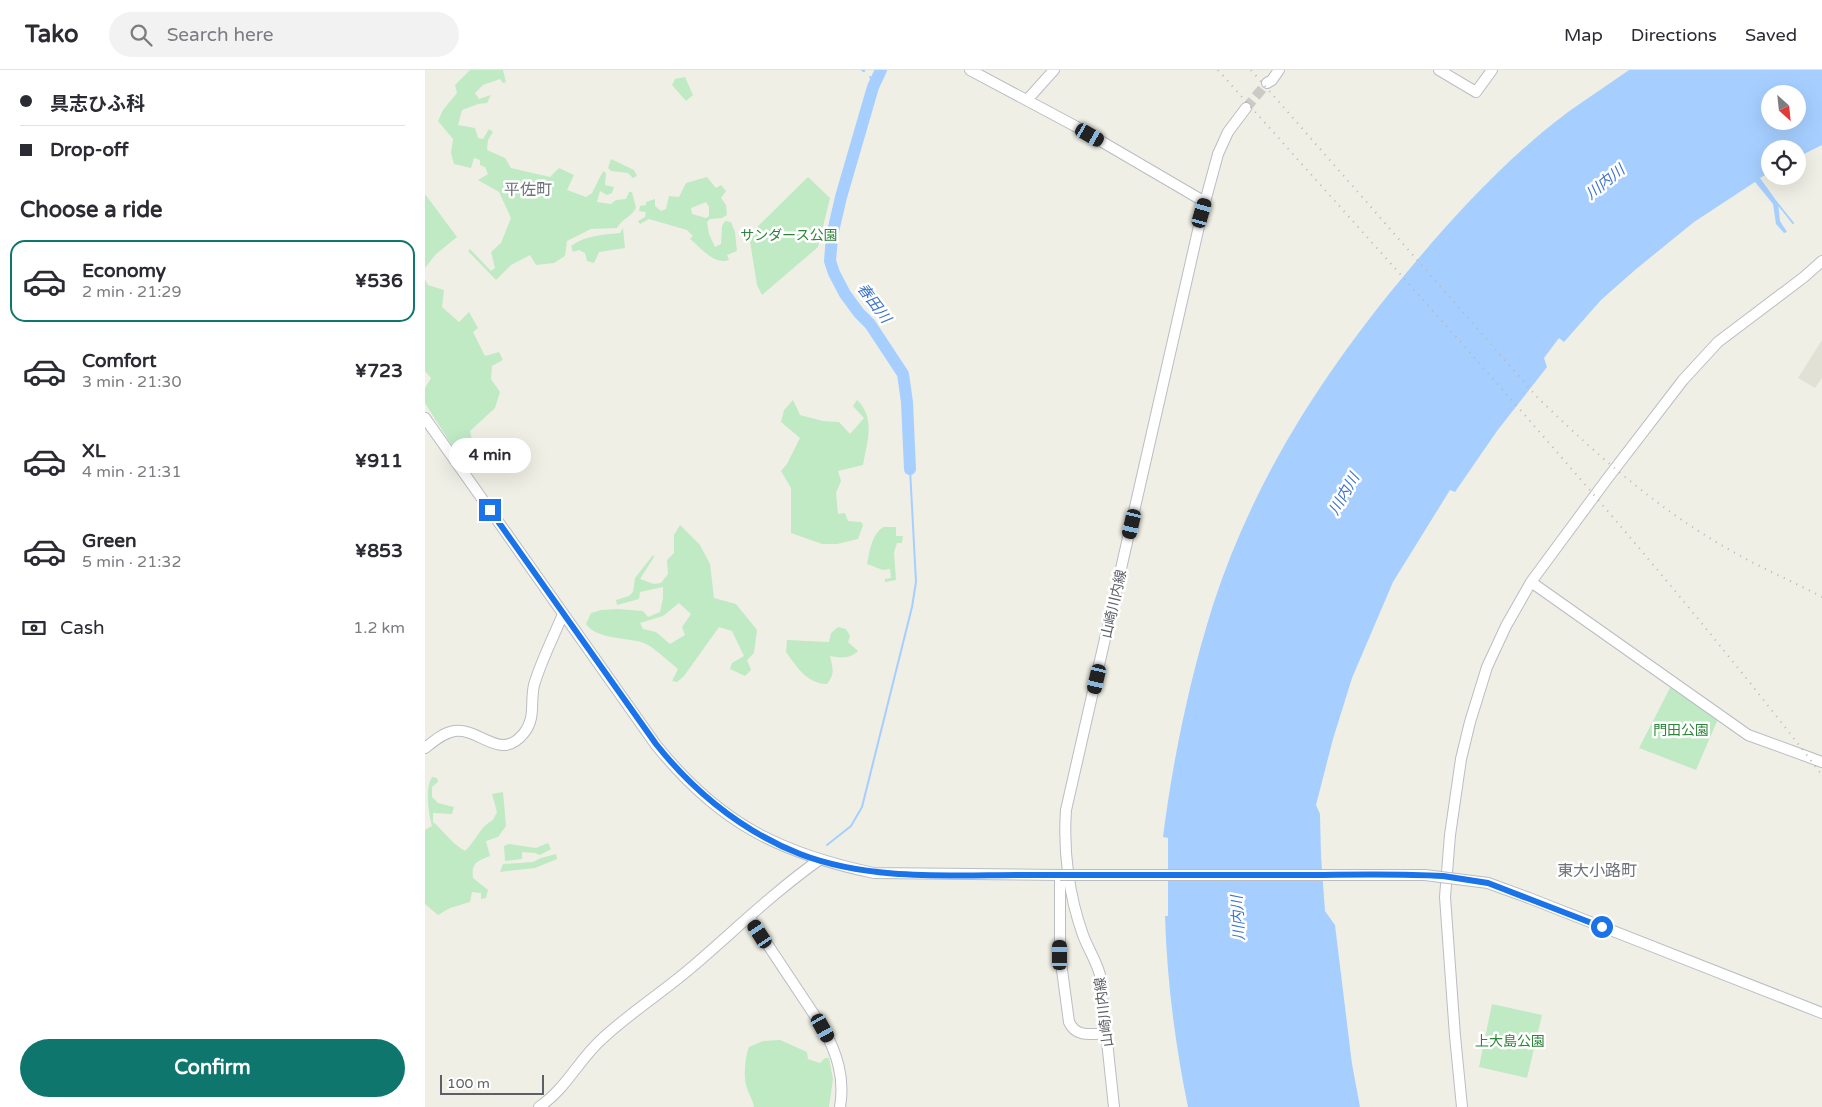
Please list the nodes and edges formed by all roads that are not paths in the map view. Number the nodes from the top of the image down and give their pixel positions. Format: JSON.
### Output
{"nodes":[{"id":1,"x":970,"y":70,"type":"edge"},
{"id":2,"x":1054,"y":70,"type":"edge"},
{"id":3,"x":1279,"y":70,"type":"edge"},
{"id":4,"x":1439,"y":70,"type":"edge"},
{"id":5,"x":1492,"y":70,"type":"edge"},
{"id":6,"x":1267,"y":83,"type":"tunnel mouth"},
{"id":7,"x":1027,"y":100,"type":"junction"},
{"id":8,"x":1246,"y":108,"type":"tunnel mouth"},
{"id":9,"x":1205,"y":202,"type":"junction"},
{"id":10,"x":1822,"y":261,"type":"edge"},
{"id":11,"x":425,"y":418,"type":"edge"},
{"id":12,"x":1531,"y":582,"type":"junction"},
{"id":13,"x":563,"y":614,"type":"junction"},
{"id":14,"x":425,"y":748,"type":"edge"},
{"id":15,"x":1822,"y":762,"type":"edge"},
{"id":16,"x":819,"y":860,"type":"junction"},
{"id":17,"x":1060,"y":875,"type":"junction"},
{"id":18,"x":750,"y":918,"type":"junction"},
{"id":19,"x":1822,"y":1013,"type":"edge"},
{"id":20,"x":1107,"y":1033,"type":"junction"},
{"id":21,"x":539,"y":1107,"type":"edge"},
{"id":22,"x":840,"y":1107,"type":"edge"},
{"id":23,"x":1114,"y":1107,"type":"edge"},
{"id":24,"x":1462,"y":1107,"type":"edge"}],
"edges":[{"from":1,"to":7,"type":"street"},
{"from":2,"to":7,"type":"street"},
{"from":3,"to":6,"type":"street"},
{"from":4,"to":5,"type":"street"},
{"from":7,"to":9,"type":"street"},
{"from":8,"to":9,"type":"street","name":"山崎川内線"},
{"from":9,"to":20,"type":"street","name":"山崎川内線"},
{"from":10,"to":12,"type":"street"},
{"from":11,"to":13,"type":"street"},
{"from":12,"to":15,"type":"street"},
{"from":12,"to":24,"type":"street"},
{"from":13,"to":14,"type":"street"},
{"from":13,"to":16,"type":"street"},
{"from":16,"to":17,"type":"street"},
{"from":16,"to":18,"type":"street"},
{"from":17,"to":19,"type":"street","bridge":true},
{"from":17,"to":20,"type":"street"},
{"from":18,"to":21,"type":"street"},
{"from":18,"to":22,"type":"street"},
{"from":20,"to":23,"type":"street","name":"山崎川内線"}]}
